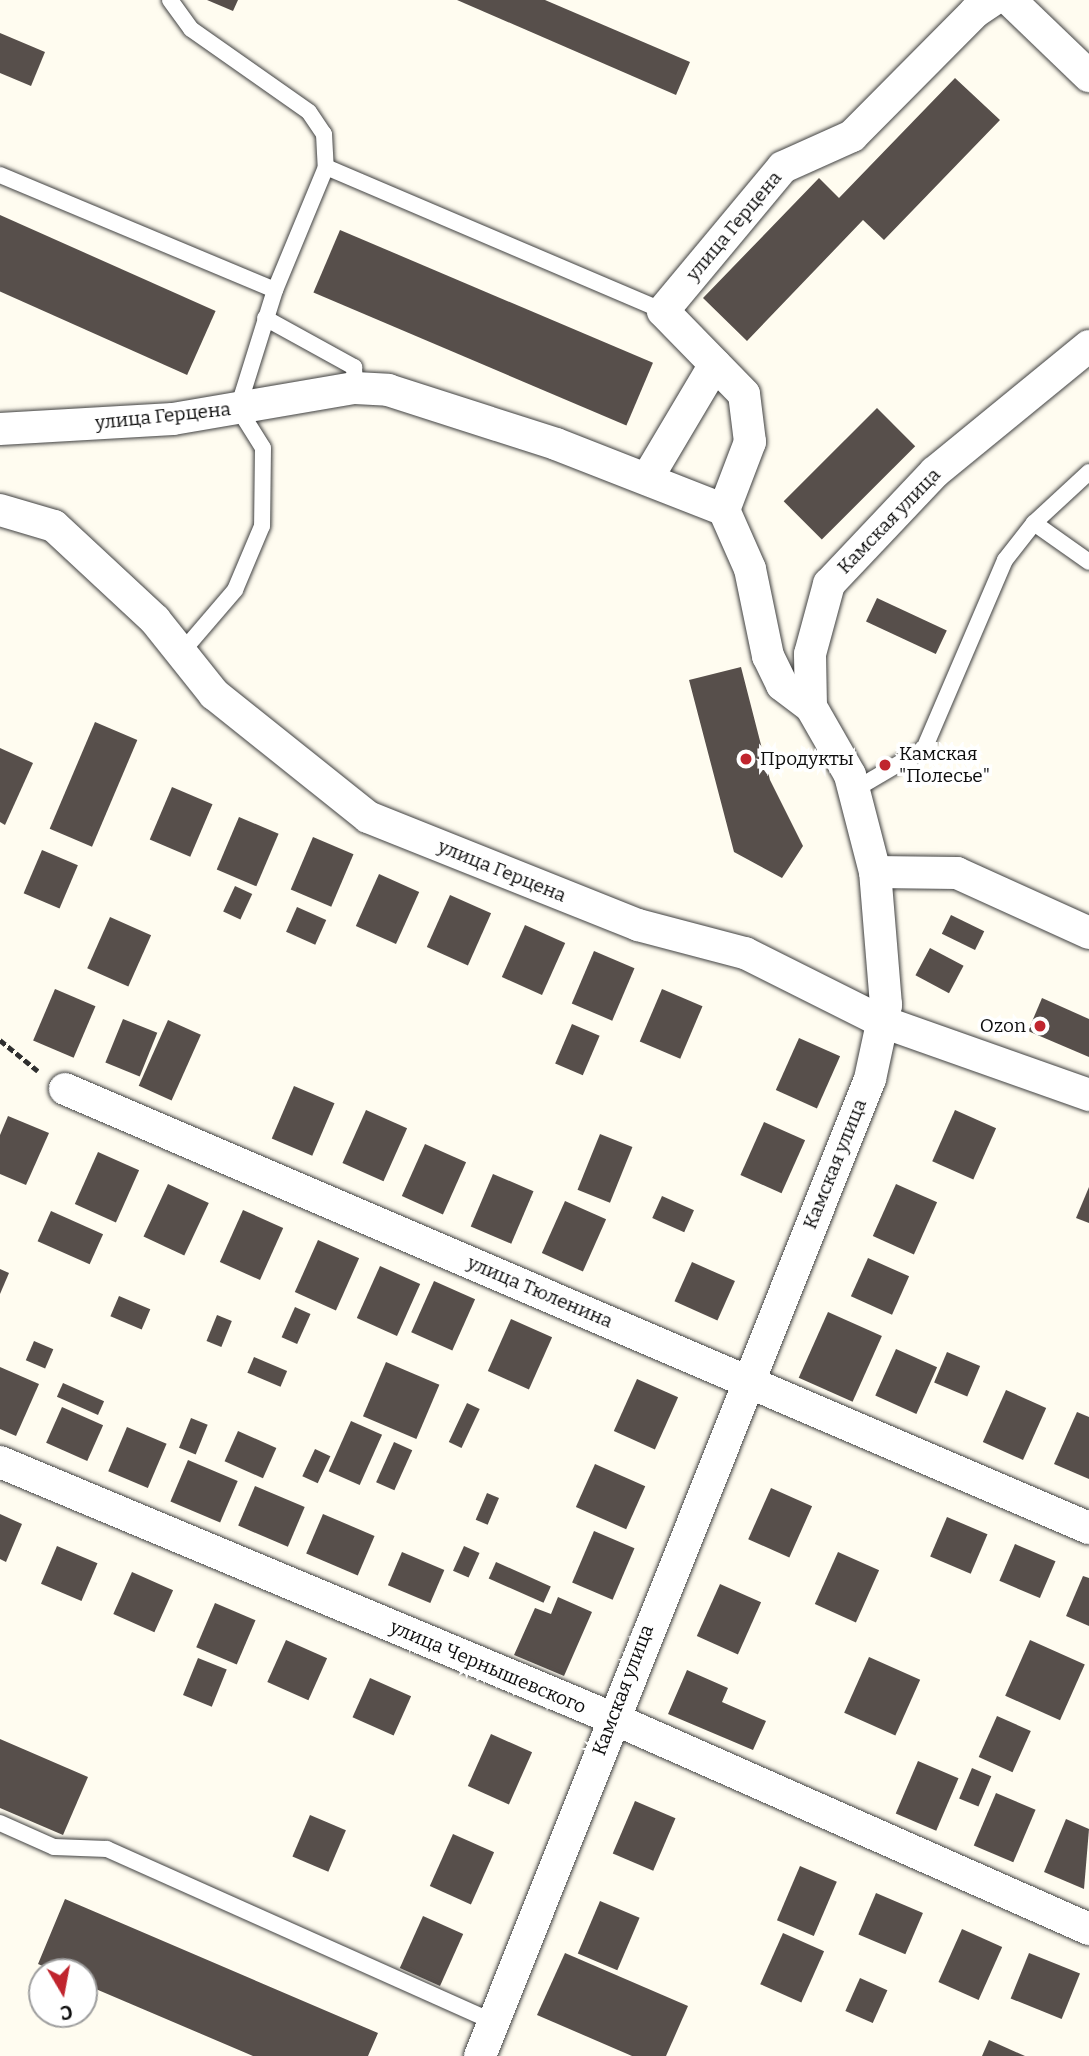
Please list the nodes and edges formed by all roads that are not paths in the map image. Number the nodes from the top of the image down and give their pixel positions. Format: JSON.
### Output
{"nodes":[{"id":1,"x":170,"y":0,"type":"edge"},
{"id":2,"x":993,"y":0,"type":"edge"},
{"id":3,"x":1010,"y":0,"type":"edge"},
{"id":4,"x":1089,"y":76,"type":"edge"},
{"id":5,"x":326,"y":167,"type":"junction"},
{"id":6,"x":0,"y":175,"type":"edge"},
{"id":7,"x":275,"y":290,"type":"junction"},
{"id":8,"x":663,"y":311,"type":"junction"},
{"id":9,"x":265,"y":318,"type":"junction"},
{"id":10,"x":1089,"y":346,"type":"edge"},
{"id":11,"x":715,"y":364,"type":"junction"},
{"id":12,"x":355,"y":388,"type":"junction"},
{"id":13,"x":238,"y":408,"type":"junction"},
{"id":14,"x":0,"y":429,"type":"edge"},
{"id":15,"x":1089,"y":471,"type":"edge"},
{"id":16,"x":648,"y":477,"type":"junction"},
{"id":17,"x":0,"y":510,"type":"edge"},
{"id":18,"x":724,"y":510,"type":"junction"},
{"id":19,"x":1034,"y":523,"type":"junction"},
{"id":20,"x":1089,"y":562,"type":"edge"},
{"id":21,"x":181,"y":653,"type":"junction"},
{"id":22,"x":811,"y":707,"type":"junction"},
{"id":23,"x":854,"y":790,"type":"junction"},
{"id":24,"x":875,"y":872,"type":"junction"},
{"id":25,"x":1089,"y":933,"type":"edge"},
{"id":26,"x":883,"y":1022,"type":"junction"},
{"id":27,"x":65,"y":1089,"type":"road end"},
{"id":28,"x":1089,"y":1095,"type":"edge"},
{"id":29,"x":747,"y":1380,"type":"junction"},
{"id":30,"x":0,"y":1462,"type":"edge"},
{"id":31,"x":1089,"y":1528,"type":"edge"},
{"id":32,"x":612,"y":1718,"type":"junction"},
{"id":33,"x":0,"y":1823,"type":"edge"},
{"id":34,"x":1089,"y":1929,"type":"edge"},
{"id":35,"x":496,"y":2023,"type":"junction"},
{"id":36,"x":480,"y":2056,"type":"edge"}],
"edges":[{"from":1,"to":5,"type":"lane"},
{"from":2,"to":8,"type":"street","name":"улица Герцена"},
{"from":3,"to":4,"type":"street"},
{"from":5,"to":7,"type":"lane"},
{"from":5,"to":8,"type":"lane"},
{"from":6,"to":7,"type":"lane"},
{"from":7,"to":9,"type":"lane"},
{"from":8,"to":11,"type":"street"},
{"from":9,"to":12,"type":"lane"},
{"from":9,"to":13,"type":"lane"},
{"from":10,"to":22,"type":"street","name":"Камская улица"},
{"from":11,"to":16,"type":"street"},
{"from":11,"to":18,"type":"street"},
{"from":12,"to":13,"type":"street","name":"улица Герцена"},
{"from":12,"to":16,"type":"street","name":"улица Герцена"},
{"from":13,"to":14,"type":"street","name":"улица Герцена"},
{"from":13,"to":21,"type":"lane"},
{"from":15,"to":19,"type":"lane"},
{"from":16,"to":18,"type":"street","name":"улица Герцена"},
{"from":17,"to":21,"type":"street","name":"улица Герцена"},
{"from":18,"to":22,"type":"street"},
{"from":19,"to":20,"type":"lane"},
{"from":19,"to":23,"type":"lane"},
{"from":21,"to":26,"type":"street","name":"улица Герцена"},
{"from":22,"to":23,"type":"street","name":"Камская улица"},
{"from":23,"to":24,"type":"street","name":"Камская улица"},
{"from":24,"to":25,"type":"street"},
{"from":24,"to":26,"type":"street","name":"Камская улица"},
{"from":26,"to":28,"type":"street","name":"улица Герцена"},
{"from":26,"to":29,"type":"street","name":"Камская улица"},
{"from":27,"to":29,"type":"street","name":"улица Тюленина"},
{"from":29,"to":31,"type":"street","name":"улица Тюленина"},
{"from":29,"to":32,"type":"street","name":"Камская улица"},
{"from":30,"to":32,"type":"street","name":"улица Чернышевского"},
{"from":32,"to":34,"type":"street","name":"улица Чернышевского"},
{"from":32,"to":35,"type":"street","name":"Камская улица"},
{"from":33,"to":35,"type":"lane"},
{"from":35,"to":36,"type":"street","name":"Камская улица"}]}
